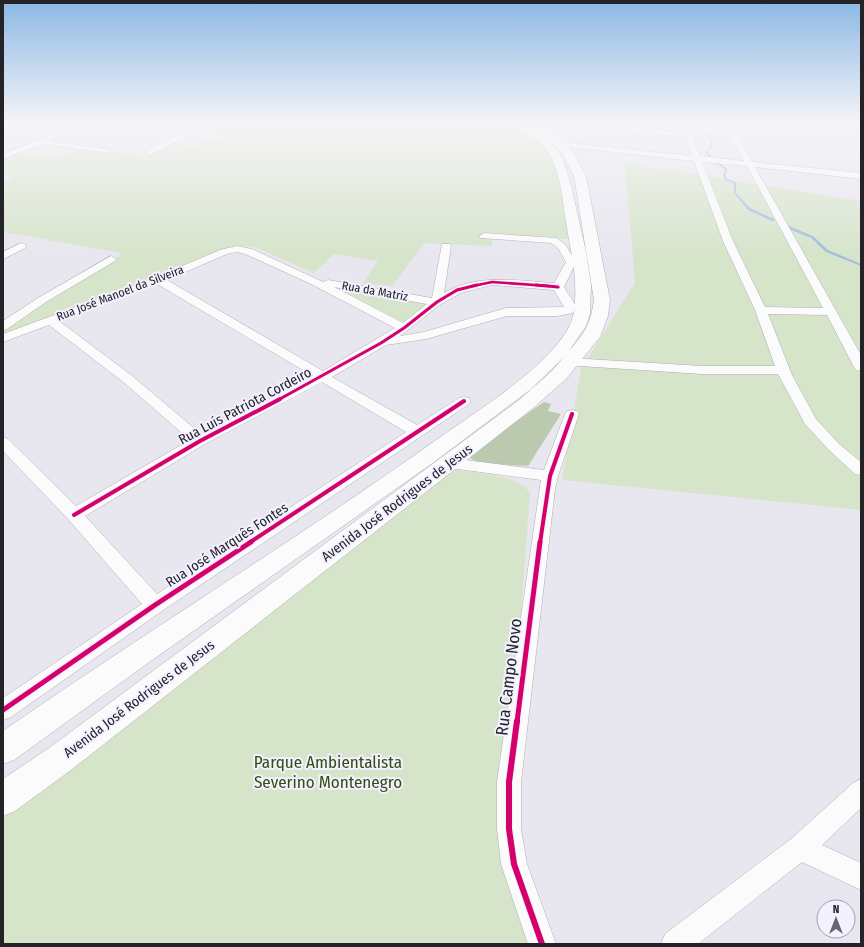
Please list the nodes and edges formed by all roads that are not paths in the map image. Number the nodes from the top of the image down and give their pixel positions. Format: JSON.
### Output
{"nodes":[{"id":1,"x":561,"y":167,"type":"edge"},
{"id":2,"x":576,"y":167,"type":"edge"},
{"id":3,"x":700,"y":167,"type":"edge"},
{"id":4,"x":750,"y":167,"type":"edge"},
{"id":5,"x":778,"y":167,"type":"edge"},
{"id":6,"x":861,"y":176,"type":"edge"},
{"id":7,"x":484,"y":236,"type":"dead end"},
{"id":8,"x":21,"y":246,"type":"dead end"},
{"id":9,"x":446,"y":246,"type":"dead end"},
{"id":10,"x":3,"y":256,"type":"edge"},
{"id":11,"x":111,"y":259,"type":"dead end"},
{"id":12,"x":575,"y":262,"type":"junction"},
{"id":13,"x":158,"y":280,"type":"junction"},
{"id":14,"x":313,"y":281,"type":"junction"},
{"id":15,"x":558,"y":287,"type":"junction"},
{"id":16,"x":437,"y":302,"type":"junction"},
{"id":17,"x":761,"y":310,"type":"junction"},
{"id":18,"x":831,"y":312,"type":"junction"},
{"id":19,"x":50,"y":320,"type":"junction"},
{"id":20,"x":3,"y":326,"type":"edge"},
{"id":21,"x":404,"y":328,"type":"junction"},
{"id":22,"x":3,"y":338,"type":"edge"},
{"id":23,"x":381,"y":344,"type":"junction"},
{"id":24,"x":570,"y":362,"type":"junction"},
{"id":25,"x":861,"y":367,"type":"edge"},
{"id":26,"x":783,"y":370,"type":"junction"},
{"id":27,"x":322,"y":377,"type":"junction"},
{"id":28,"x":464,"y":401,"type":"dead end"},
{"id":29,"x":572,"y":414,"type":"dead end"},
{"id":30,"x":417,"y":432,"type":"junction"},
{"id":31,"x":200,"y":441,"type":"junction"},
{"id":32,"x":3,"y":442,"type":"edge"},
{"id":33,"x":834,"y":447,"type":"junction"},
{"id":34,"x":861,"y":461,"type":"edge"},
{"id":35,"x":450,"y":463,"type":"junction"},
{"id":36,"x":861,"y":470,"type":"edge"},
{"id":37,"x":550,"y":476,"type":"junction"},
{"id":38,"x":74,"y":515,"type":"junction"},
{"id":39,"x":155,"y":605,"type":"junction"},
{"id":40,"x":3,"y":710,"type":"edge"},
{"id":41,"x":3,"y":749,"type":"edge"},
{"id":42,"x":861,"y":791,"type":"edge"},
{"id":43,"x":3,"y":799,"type":"edge"},
{"id":44,"x":800,"y":848,"type":"junction"},
{"id":45,"x":861,"y":877,"type":"edge"},
{"id":46,"x":542,"y":944,"type":"edge"},
{"id":47,"x":675,"y":944,"type":"edge"}],
"edges":[{"from":1,"to":12,"type":"main road","name":"Avenida José Rodrigues de Jesus"},
{"from":2,"to":24,"type":"main road","name":"Avenida José Rodrigues de Jesus"},
{"from":3,"to":17,"type":"street"},
{"from":4,"to":18,"type":"street"},
{"from":5,"to":6,"type":"street"},
{"from":7,"to":12,"type":"street"},
{"from":8,"to":10,"type":"street"},
{"from":9,"to":16,"type":"street"},
{"from":11,"to":20,"type":"street"},
{"from":12,"to":15,"type":"street"},
{"from":12,"to":41,"type":"main road","name":"Avenida José Rodrigues de Jesus"},
{"from":13,"to":14,"type":"street","name":"Rua José Manoel da Silveira"},
{"from":13,"to":19,"type":"street","name":"Rua José Manoel da Silveira"},
{"from":13,"to":27,"type":"street"},
{"from":14,"to":16,"type":"street","name":"Rua da Matriz"},
{"from":14,"to":21,"type":"street"},
{"from":15,"to":16,"type":"street","name":"Rua Luís Patriota Cordeiro"},
{"from":15,"to":23,"type":"street"},
{"from":16,"to":21,"type":"street","name":"Rua Luís Patriota Cordeiro"},
{"from":17,"to":18,"type":"street"},
{"from":17,"to":26,"type":"street"},
{"from":18,"to":25,"type":"street"},
{"from":19,"to":22,"type":"street","name":"Rua José Manoel da Silveira"},
{"from":19,"to":31,"type":"street"},
{"from":21,"to":23,"type":"street","name":"Rua Luís Patriota Cordeiro"},
{"from":23,"to":27,"type":"street","name":"Rua Luís Patriota Cordeiro"},
{"from":24,"to":26,"type":"street"},
{"from":24,"to":35,"type":"main road","name":"Avenida José Rodrigues de Jesus"},
{"from":26,"to":33,"type":"street"},
{"from":27,"to":30,"type":"street"},
{"from":27,"to":31,"type":"street","name":"Rua Luís Patriota Cordeiro"},
{"from":28,"to":30,"type":"street","name":"Rua José Marquês Fontes"},
{"from":29,"to":37,"type":"street","name":"Rua Campo Novo"},
{"from":30,"to":39,"type":"street","name":"Rua José Marquês Fontes"},
{"from":31,"to":38,"type":"street","name":"Rua Luís Patriota Cordeiro"},
{"from":32,"to":38,"type":"street"},
{"from":33,"to":34,"type":"street"},
{"from":33,"to":36,"type":"street"},
{"from":35,"to":37,"type":"street"},
{"from":35,"to":43,"type":"main road","name":"Avenida José Rodrigues de Jesus"},
{"from":37,"to":46,"type":"street","name":"Rua Campo Novo"},
{"from":38,"to":39,"type":"street"},
{"from":39,"to":40,"type":"street","name":"Rua José Marquês Fontes"},
{"from":42,"to":44,"type":"street"},
{"from":44,"to":45,"type":"street"},
{"from":44,"to":47,"type":"street"}]}
